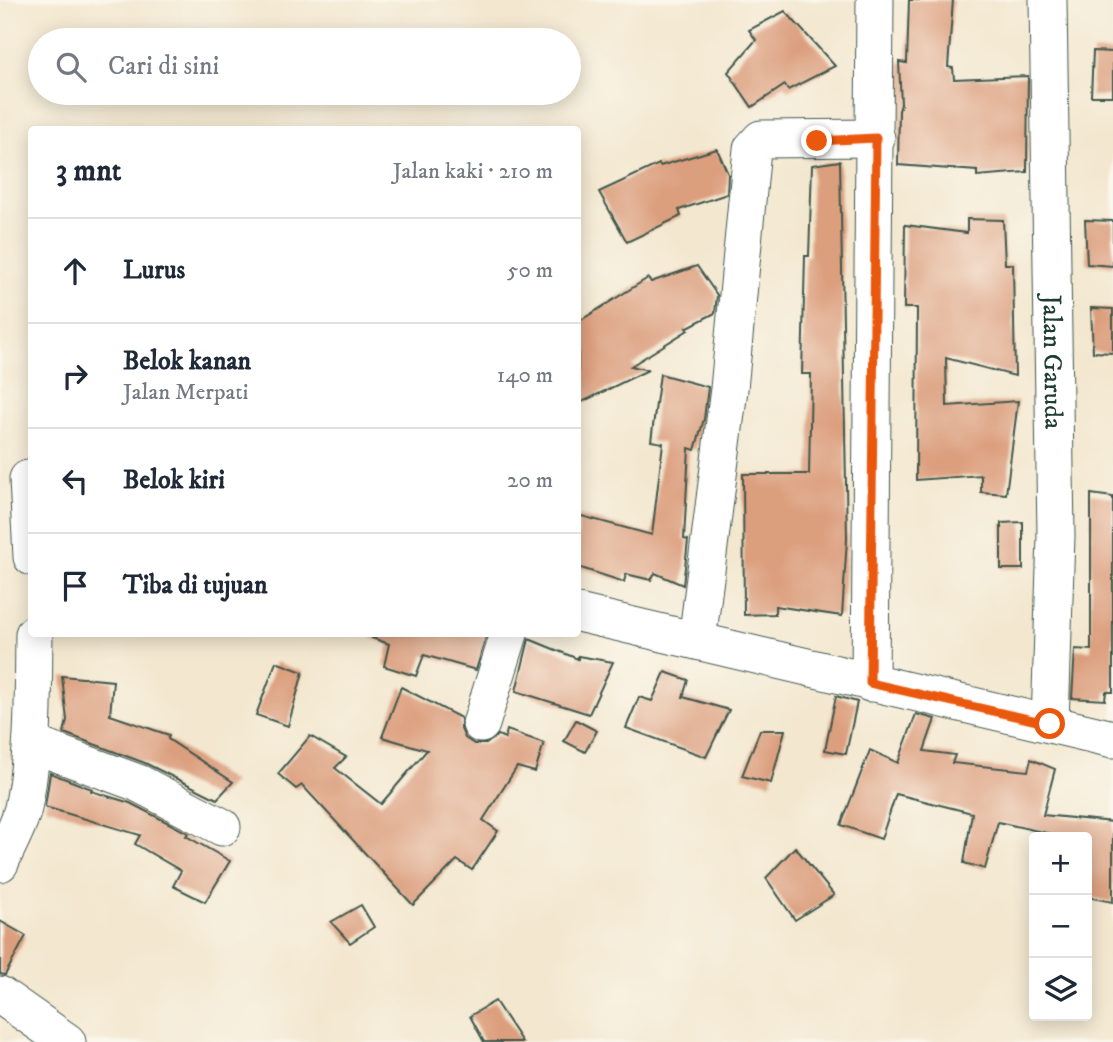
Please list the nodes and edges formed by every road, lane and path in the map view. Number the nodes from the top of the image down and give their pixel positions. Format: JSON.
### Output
{"nodes":[{"id":1,"x":875,"y":0,"type":"edge"},
{"id":2,"x":1048,"y":0,"type":"edge"},
{"id":3,"x":876,"y":138,"type":"junction"},
{"id":4,"x":20,"y":477,"type":"edge"},
{"id":5,"x":28,"y":530,"type":"edge"},
{"id":6,"x":581,"y":614,"type":"edge"},
{"id":7,"x":33,"y":637,"type":"edge"},
{"id":8,"x":508,"y":637,"type":"edge"},
{"id":9,"x":697,"y":641,"type":"junction"},
{"id":10,"x":870,"y":683,"type":"junction"},
{"id":11,"x":481,"y":724,"type":"dead end"},
{"id":12,"x":1050,"y":724,"type":"junction"},
{"id":13,"x":1113,"y":739,"type":"edge"},
{"id":14,"x":32,"y":744,"type":"junction"},
{"id":15,"x":222,"y":827,"type":"dead end"},
{"id":16,"x":0,"y":863,"type":"edge"},
{"id":17,"x":0,"y":995,"type":"edge"},
{"id":18,"x":67,"y":1042,"type":"edge"}],
"edges":[{"from":1,"to":3,"type":"street"},
{"from":2,"to":12,"type":"street","name":"Jalan Garuda"},
{"from":3,"to":9,"type":"street"},
{"from":3,"to":10,"type":"street"},
{"from":4,"to":5,"type":"street"},
{"from":6,"to":9,"type":"street"},
{"from":7,"to":14,"type":"street"},
{"from":8,"to":11,"type":"street"},
{"from":9,"to":10,"type":"street"},
{"from":10,"to":12,"type":"street"},
{"from":12,"to":13,"type":"street"},
{"from":14,"to":15,"type":"street"},
{"from":14,"to":16,"type":"street"},
{"from":17,"to":18,"type":"street"}]}
